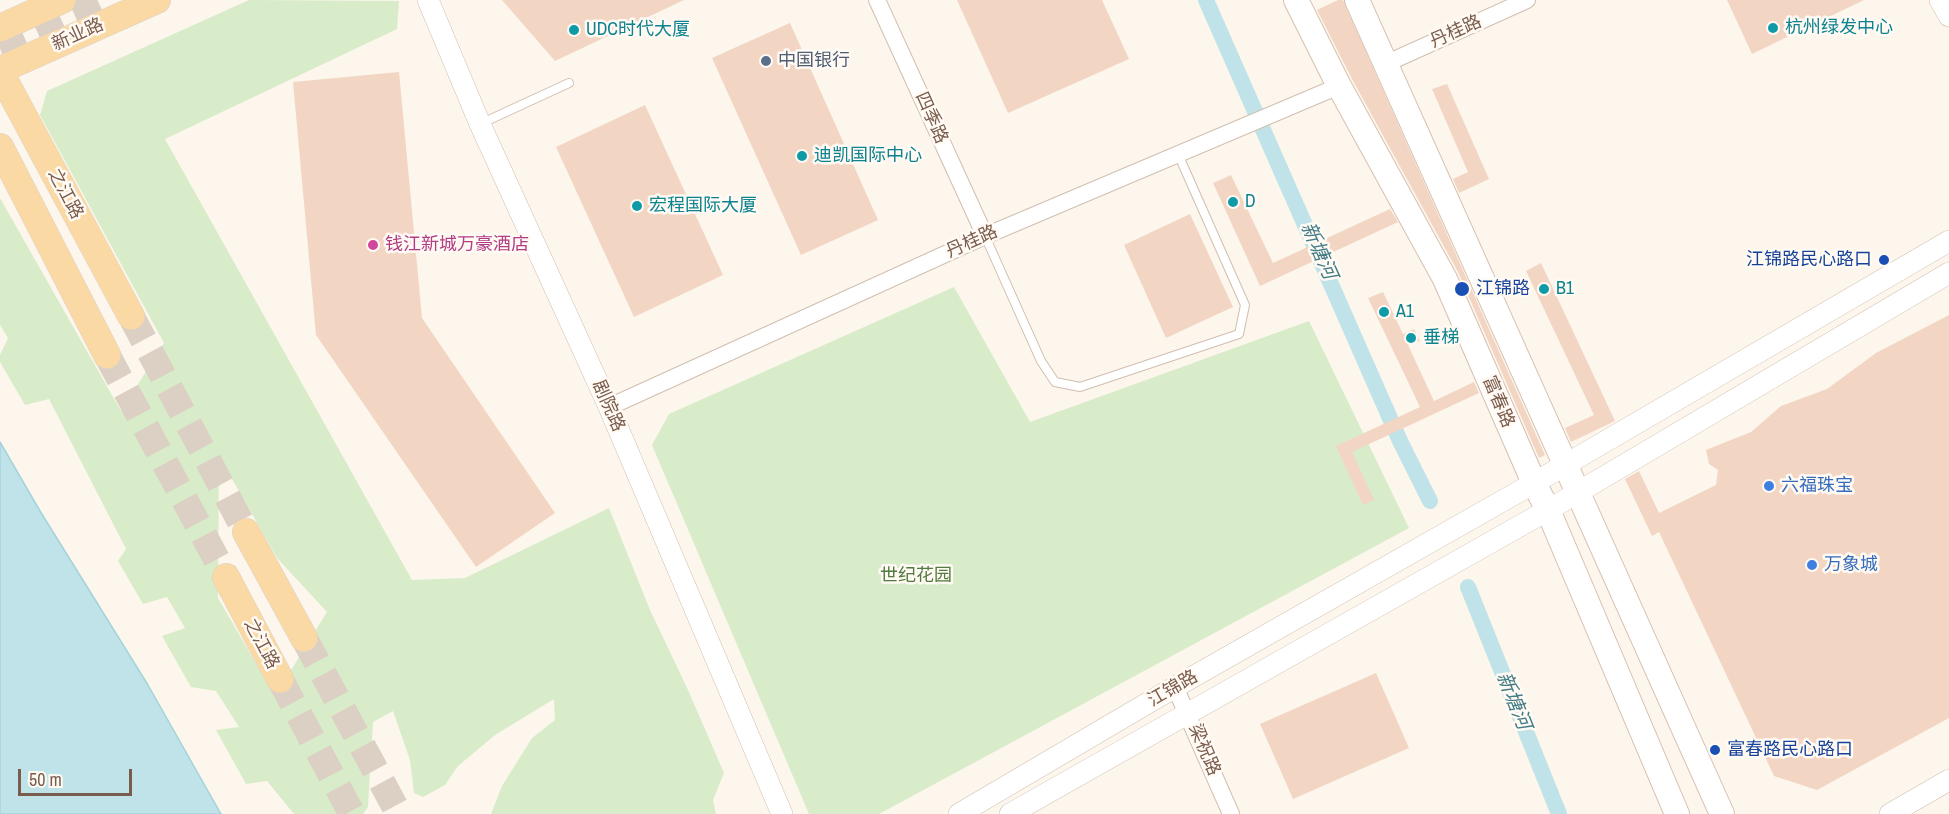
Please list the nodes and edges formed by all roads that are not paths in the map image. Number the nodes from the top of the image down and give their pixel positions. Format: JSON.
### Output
{"nodes":[{"id":1,"x":62,"y":0,"type":"edge"},
{"id":2,"x":157,"y":0,"type":"edge"},
{"id":3,"x":428,"y":0,"type":"edge"},
{"id":4,"x":877,"y":0,"type":"edge"},
{"id":5,"x":1296,"y":0,"type":"edge"},
{"id":6,"x":1357,"y":0,"type":"edge"},
{"id":7,"x":1527,"y":0,"type":"edge"},
{"id":8,"x":1940,"y":0,"type":"edge"},
{"id":9,"x":1949,"y":16,"type":"edge"},
{"id":10,"x":0,"y":28,"type":"edge"},
{"id":11,"x":1385,"y":64,"type":"junction"},
{"id":12,"x":0,"y":71,"type":"edge"},
{"id":13,"x":569,"y":83,"type":"dead end"},
{"id":14,"x":1340,"y":86,"type":"junction"},
{"id":15,"x":480,"y":124,"type":"junction"},
{"id":16,"x":0,"y":147,"type":"edge"},
{"id":17,"x":1178,"y":154,"type":"junction"},
{"id":18,"x":985,"y":236,"type":"junction"},
{"id":19,"x":1949,"y":240,"type":"edge"},
{"id":20,"x":1949,"y":273,"type":"edge"},
{"id":21,"x":131,"y":316,"type":"tunnel mouth"},
{"id":22,"x":107,"y":355,"type":"tunnel mouth"},
{"id":23,"x":609,"y":407,"type":"junction"},
{"id":24,"x":1564,"y":465,"type":"junction"},
{"id":25,"x":1534,"y":483,"type":"junction"},
{"id":26,"x":1579,"y":491,"type":"junction"},
{"id":27,"x":1548,"y":510,"type":"junction"},
{"id":28,"x":246,"y":532,"type":"tunnel mouth"},
{"id":29,"x":226,"y":577,"type":"tunnel mouth"},
{"id":30,"x":303,"y":638,"type":"tunnel mouth"},
{"id":31,"x":280,"y":679,"type":"tunnel mouth"},
{"id":32,"x":1175,"y":687,"type":"junction"},
{"id":33,"x":1188,"y":713,"type":"junction"},
{"id":34,"x":1949,"y":780,"type":"edge"},
{"id":35,"x":782,"y":814,"type":"edge"},
{"id":36,"x":958,"y":814,"type":"edge"},
{"id":37,"x":1010,"y":814,"type":"edge"},
{"id":38,"x":1231,"y":814,"type":"edge"},
{"id":39,"x":1677,"y":814,"type":"edge"},
{"id":40,"x":1722,"y":814,"type":"edge"},
{"id":41,"x":1890,"y":814,"type":"edge"}],
"edges":[{"from":1,"to":10,"type":"main road"},
{"from":2,"to":12,"type":"main road","name":"新业路"},
{"from":3,"to":15,"type":"street","name":"剧院路"},
{"from":4,"to":18,"type":"street","name":"四季路"},
{"from":5,"to":14,"type":"main road","name":"富春路"},
{"from":6,"to":11,"type":"main road","name":"富春路"},
{"from":7,"to":11,"type":"street","name":"丹桂路"},
{"from":8,"to":9,"type":"street"},
{"from":11,"to":24,"type":"main road","name":"富春路"},
{"from":12,"to":21,"type":"main road","name":"之江路"},
{"from":13,"to":15,"type":"lane"},
{"from":14,"to":17,"type":"street","name":"丹桂路"},
{"from":14,"to":25,"type":"main road","name":"富春路"},
{"from":15,"to":23,"type":"street","name":"剧院路"},
{"from":16,"to":22,"type":"main road","name":"之江路"},
{"from":17,"to":18,"type":"street","name":"丹桂路"},
{"from":17,"to":18,"type":"lane"},
{"from":18,"to":23,"type":"street","name":"丹桂路"},
{"from":19,"to":24,"type":"street","name":"江锦路"},
{"from":20,"to":26,"type":"street","name":"江锦路"},
{"from":23,"to":35,"type":"street","name":"剧院路"},
{"from":24,"to":25,"type":"street","name":"江锦路"},
{"from":24,"to":26,"type":"main road","name":"富春路"},
{"from":25,"to":27,"type":"main road","name":"富春路"},
{"from":25,"to":32,"type":"street","name":"江锦路"},
{"from":26,"to":27,"type":"street","name":"江锦路"},
{"from":26,"to":40,"type":"main road","name":"富春路"},
{"from":27,"to":33,"type":"street","name":"江锦路"},
{"from":27,"to":39,"type":"main road","name":"富春路"},
{"from":28,"to":30,"type":"main road"},
{"from":29,"to":31,"type":"main road","name":"之江路"},
{"from":32,"to":33,"type":"street","name":"梁祝路"},
{"from":32,"to":36,"type":"street","name":"江锦路"},
{"from":33,"to":37,"type":"street","name":"江锦路"},
{"from":33,"to":38,"type":"street","name":"梁祝路"},
{"from":34,"to":41,"type":"street"}]}
